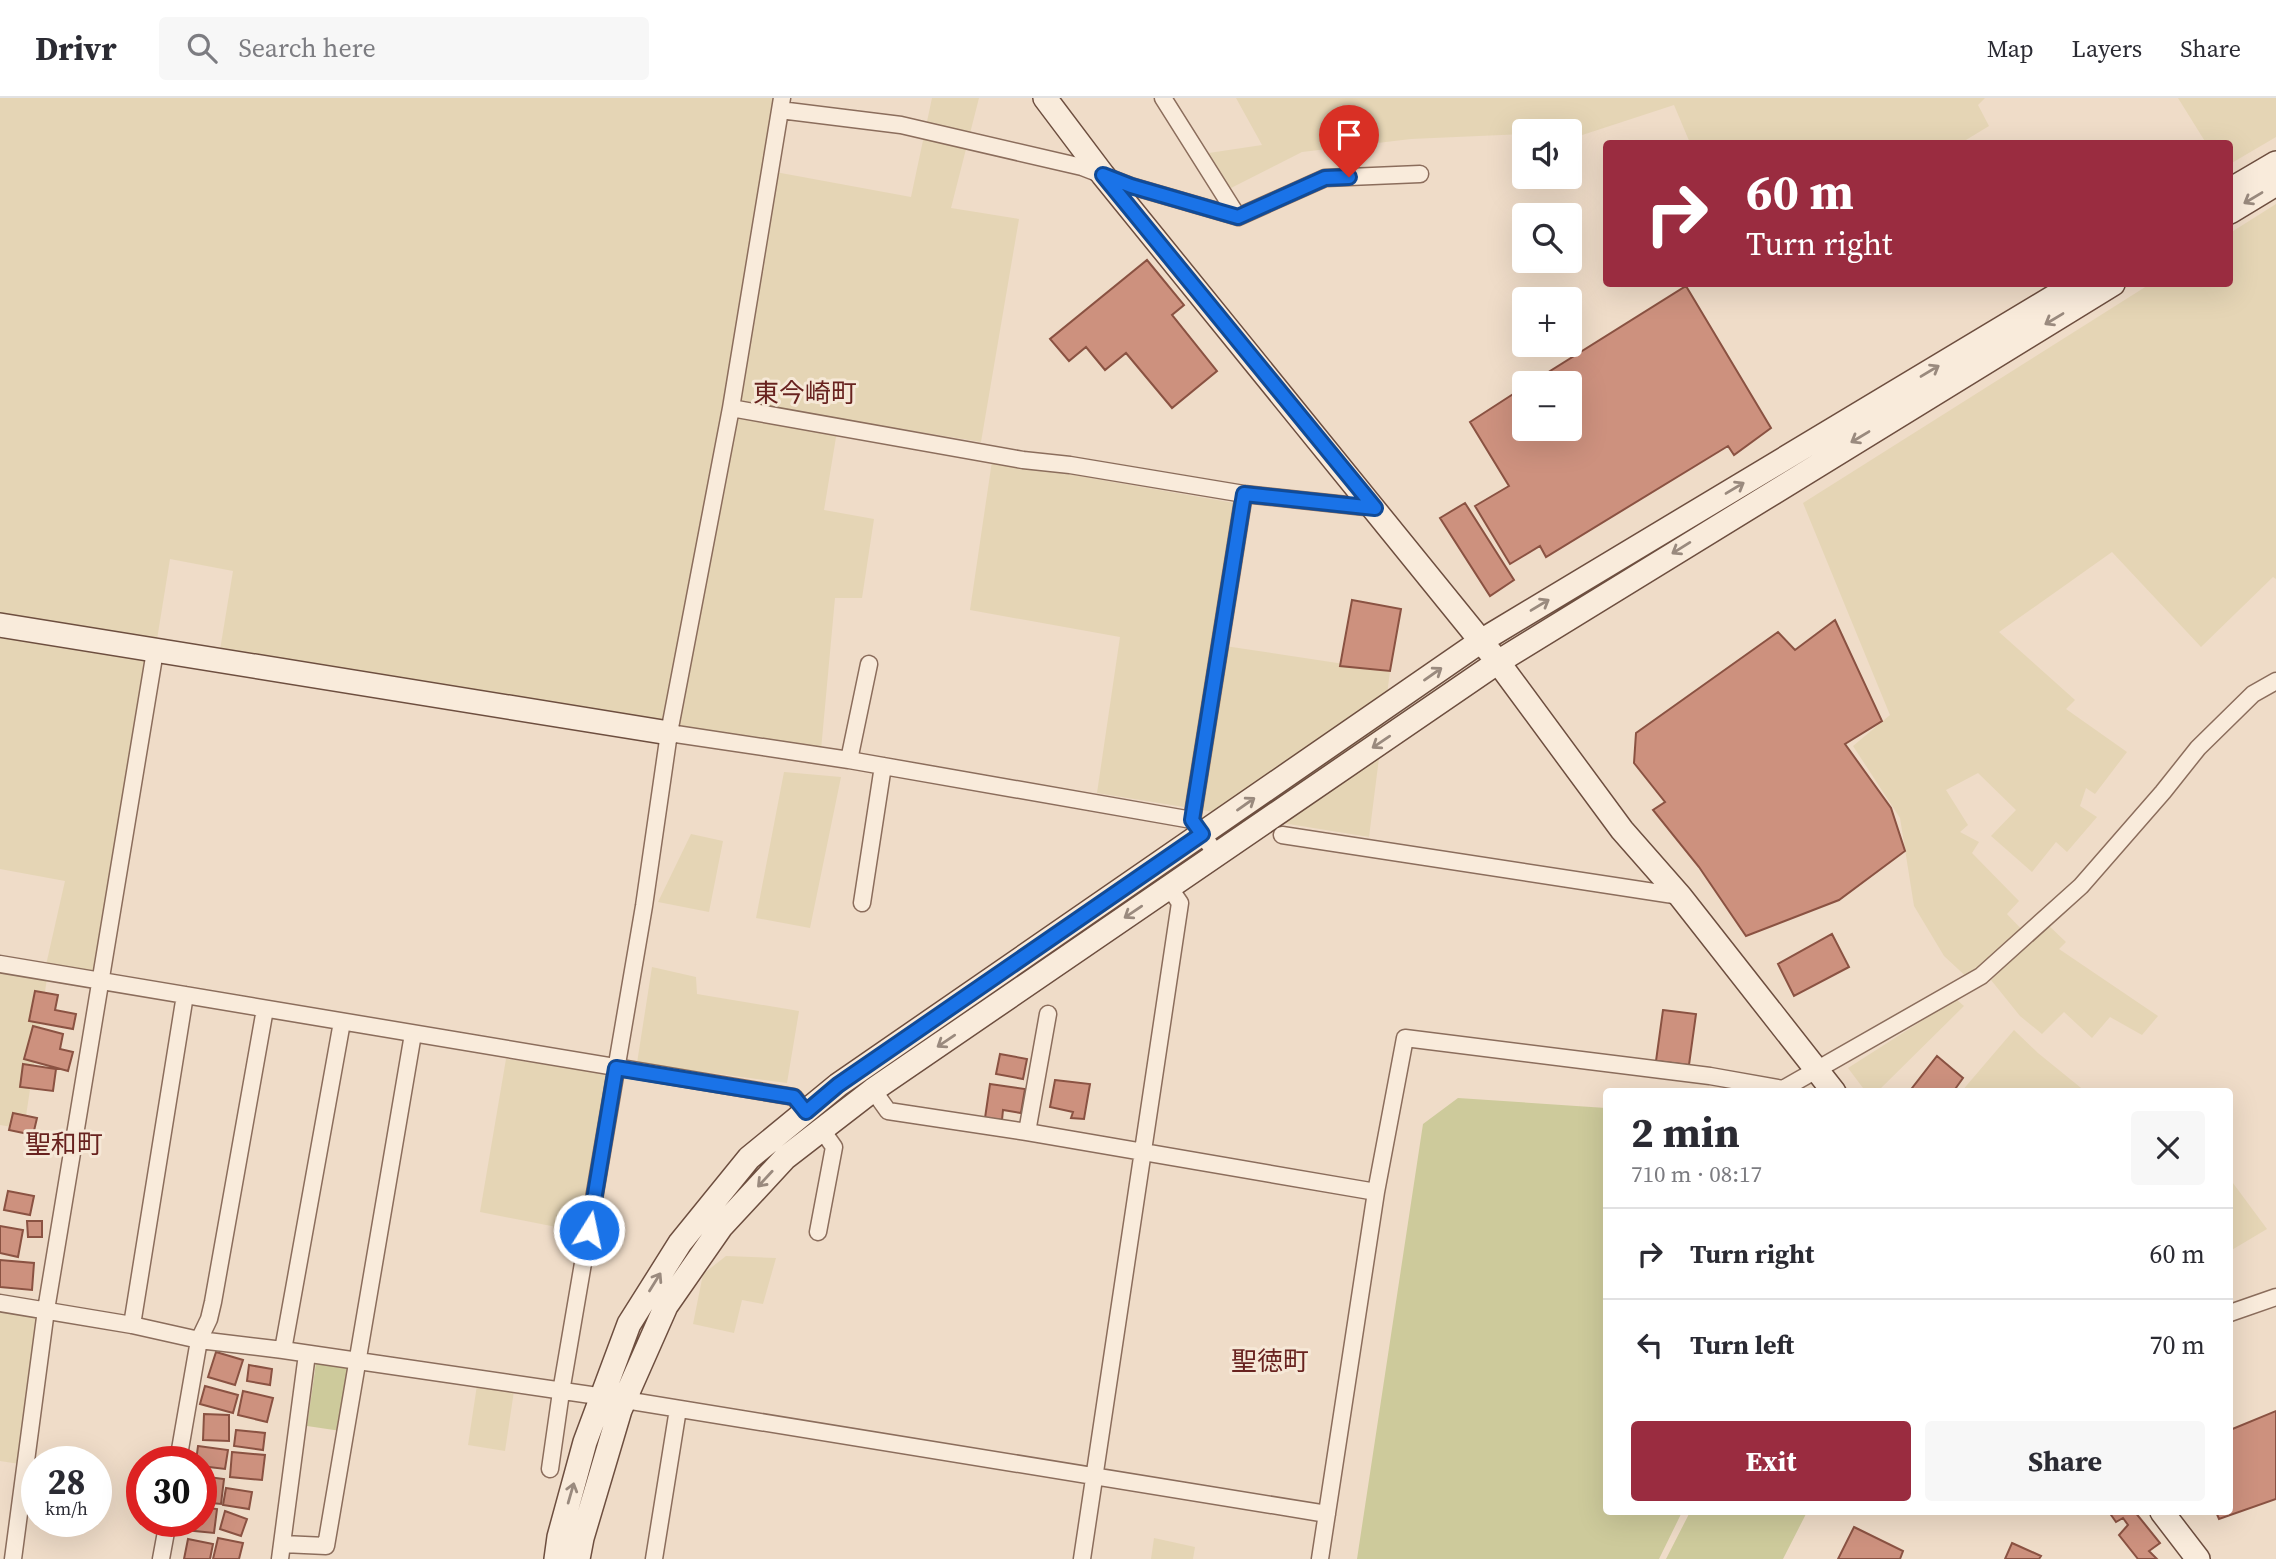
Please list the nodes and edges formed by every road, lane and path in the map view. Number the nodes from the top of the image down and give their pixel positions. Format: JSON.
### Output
{"nodes":[{"id":1,"x":1045,"y":98,"type":"edge"},
{"id":2,"x":1163,"y":98,"type":"edge"},
{"id":3,"x":781,"y":104,"type":"edge"},
{"id":4,"x":2276,"y":163,"type":"edge"},
{"id":5,"x":1420,"y":174,"type":"dead end"},
{"id":6,"x":1103,"y":175,"type":"junction"},
{"id":7,"x":2276,"y":184,"type":"edge"},
{"id":8,"x":2233,"y":188,"type":"edge"},
{"id":9,"x":2233,"y":210,"type":"edge"},
{"id":10,"x":1238,"y":217,"type":"junction"},
{"id":11,"x":2070,"y":287,"type":"edge"},
{"id":12,"x":2108,"y":287,"type":"edge"},
{"id":13,"x":731,"y":408,"type":"junction"},
{"id":14,"x":1244,"y":494,"type":"junction"},
{"id":15,"x":1375,"y":508,"type":"junction"},
{"id":16,"x":0,"y":625,"type":"edge"},
{"id":17,"x":1481,"y":641,"type":"junction"},
{"id":18,"x":155,"y":651,"type":"junction"},
{"id":19,"x":1498,"y":662,"type":"junction"},
{"id":20,"x":869,"y":664,"type":"dead end"},
{"id":21,"x":2276,"y":681,"type":"edge"},
{"id":22,"x":669,"y":733,"type":"junction"},
{"id":23,"x":849,"y":760,"type":"junction"},
{"id":24,"x":883,"y":766,"type":"junction"},
{"id":25,"x":1197,"y":827,"type":"junction"},
{"id":26,"x":1282,"y":835,"type":"dead end"},
{"id":27,"x":1217,"y":855,"type":"junction"},
{"id":28,"x":1169,"y":887,"type":"junction"},
{"id":29,"x":1680,"y":896,"type":"junction"},
{"id":30,"x":862,"y":903,"type":"dead end"},
{"id":31,"x":0,"y":964,"type":"edge"},
{"id":32,"x":102,"y":980,"type":"junction"},
{"id":33,"x":185,"y":995,"type":"junction"},
{"id":34,"x":265,"y":1009,"type":"junction"},
{"id":35,"x":1048,"y":1014,"type":"dead end"},
{"id":36,"x":342,"y":1022,"type":"junction"},
{"id":37,"x":414,"y":1034,"type":"junction"},
{"id":38,"x":616,"y":1068,"type":"junction"},
{"id":39,"x":1818,"y":1071,"type":"junction"},
{"id":40,"x":1777,"y":1088,"type":"edge"},
{"id":41,"x":1785,"y":1088,"type":"edge"},
{"id":42,"x":1831,"y":1088,"type":"edge"},
{"id":43,"x":873,"y":1090,"type":"junction"},
{"id":44,"x":806,"y":1112,"type":"junction"},
{"id":45,"x":822,"y":1130,"type":"junction"},
{"id":46,"x":1027,"y":1132,"type":"junction"},
{"id":47,"x":1142,"y":1151,"type":"junction"},
{"id":48,"x":1376,"y":1192,"type":"junction"},
{"id":49,"x":818,"y":1232,"type":"dead end"},
{"id":50,"x":2276,"y":1297,"type":"edge"},
{"id":51,"x":0,"y":1303,"type":"edge"},
{"id":52,"x":46,"y":1310,"type":"junction"},
{"id":53,"x":2233,"y":1312,"type":"edge"},
{"id":54,"x":132,"y":1325,"type":"junction"},
{"id":55,"x":200,"y":1340,"type":"junction"},
{"id":56,"x":283,"y":1350,"type":"junction"},
{"id":57,"x":307,"y":1354,"type":"junction"},
{"id":58,"x":358,"y":1361,"type":"junction"},
{"id":59,"x":561,"y":1392,"type":"junction"},
{"id":60,"x":613,"y":1398,"type":"junction"},
{"id":61,"x":678,"y":1409,"type":"junction"},
{"id":62,"x":181,"y":1446,"type":"edge"},
{"id":63,"x":550,"y":1469,"type":"dead end"},
{"id":64,"x":1096,"y":1475,"type":"junction"},
{"id":65,"x":1326,"y":1514,"type":"junction"},
{"id":66,"x":2164,"y":1515,"type":"edge"},
{"id":67,"x":165,"y":1537,"type":"edge"},
{"id":68,"x":281,"y":1551,"type":"edge"},
{"id":69,"x":13,"y":1559,"type":"edge"},
{"id":70,"x":162,"y":1559,"type":"edge"},
{"id":71,"x":555,"y":1559,"type":"edge"},
{"id":72,"x":578,"y":1559,"type":"edge"},
{"id":73,"x":654,"y":1559,"type":"edge"},
{"id":74,"x":1083,"y":1559,"type":"edge"},
{"id":75,"x":1321,"y":1559,"type":"edge"},
{"id":76,"x":2198,"y":1559,"type":"edge"}],
"edges":[{"from":1,"to":6,"type":"street"},
{"from":2,"to":10,"type":"street"},
{"from":3,"to":6,"type":"street"},
{"from":3,"to":13,"type":"street"},
{"from":4,"to":8,"type":"street"},
{"from":5,"to":10,"type":"street"},
{"from":6,"to":10,"type":"street"},
{"from":6,"to":15,"type":"street"},
{"from":7,"to":9,"type":"street","one_way":true},
{"from":17,"to":11,"type":"street","one_way":true},
{"from":12,"to":19,"type":"street","one_way":true},
{"from":13,"to":14,"type":"street"},
{"from":13,"to":22,"type":"street"},
{"from":14,"to":15,"type":"street"},
{"from":14,"to":25,"type":"street"},
{"from":15,"to":17,"type":"street"},
{"from":16,"to":18,"type":"street"},
{"from":17,"to":19,"type":"street"},
{"from":25,"to":17,"type":"street","one_way":true},
{"from":18,"to":22,"type":"street"},
{"from":18,"to":32,"type":"street"},
{"from":19,"to":27,"type":"street","one_way":true},
{"from":19,"to":29,"type":"street"},
{"from":20,"to":23,"type":"street"},
{"from":21,"to":39,"type":"street"},
{"from":22,"to":23,"type":"street"},
{"from":22,"to":38,"type":"street"},
{"from":23,"to":24,"type":"street"},
{"from":24,"to":25,"type":"street"},
{"from":24,"to":30,"type":"street"},
{"from":25,"to":27,"type":"street"},
{"from":25,"to":44,"type":"street"},
{"from":26,"to":29,"type":"street"},
{"from":27,"to":28,"type":"street"},
{"from":28,"to":43,"type":"street","one_way":true},
{"from":28,"to":47,"type":"street"},
{"from":29,"to":39,"type":"street"},
{"from":31,"to":32,"type":"street"},
{"from":32,"to":33,"type":"street"},
{"from":32,"to":52,"type":"street"},
{"from":33,"to":34,"type":"street"},
{"from":33,"to":54,"type":"street"},
{"from":34,"to":36,"type":"street"},
{"from":34,"to":55,"type":"street"},
{"from":35,"to":46,"type":"street"},
{"from":36,"to":37,"type":"street"},
{"from":36,"to":56,"type":"street"},
{"from":37,"to":38,"type":"street"},
{"from":37,"to":58,"type":"street"},
{"from":38,"to":44,"type":"street"},
{"from":38,"to":59,"type":"street"},
{"from":39,"to":41,"type":"street"},
{"from":39,"to":42,"type":"street"},
{"from":40,"to":48,"type":"street"},
{"from":43,"to":45,"type":"street"},
{"from":43,"to":46,"type":"street"},
{"from":60,"to":44,"type":"street","one_way":true},
{"from":45,"to":49,"type":"street"},
{"from":45,"to":60,"type":"street","one_way":true},
{"from":46,"to":47,"type":"street"},
{"from":47,"to":48,"type":"street"},
{"from":47,"to":64,"type":"street"},
{"from":48,"to":65,"type":"street"},
{"from":50,"to":53,"type":"street"},
{"from":51,"to":52,"type":"street"},
{"from":52,"to":54,"type":"street"},
{"from":52,"to":69,"type":"street"},
{"from":54,"to":55,"type":"street"},
{"from":55,"to":56,"type":"street"},
{"from":55,"to":62,"type":"street"},
{"from":56,"to":57,"type":"street"},
{"from":57,"to":58,"type":"street"},
{"from":57,"to":68,"type":"street"},
{"from":58,"to":59,"type":"street"},
{"from":58,"to":68,"type":"street"},
{"from":59,"to":60,"type":"street"},
{"from":59,"to":63,"type":"street"},
{"from":60,"to":61,"type":"street"},
{"from":71,"to":60,"type":"street","one_way":true},
{"from":60,"to":72,"type":"street"},
{"from":61,"to":64,"type":"street"},
{"from":61,"to":73,"type":"street"},
{"from":64,"to":65,"type":"street"},
{"from":64,"to":74,"type":"street"},
{"from":65,"to":75,"type":"street"},
{"from":66,"to":76,"type":"street"},
{"from":67,"to":70,"type":"street"}]}
